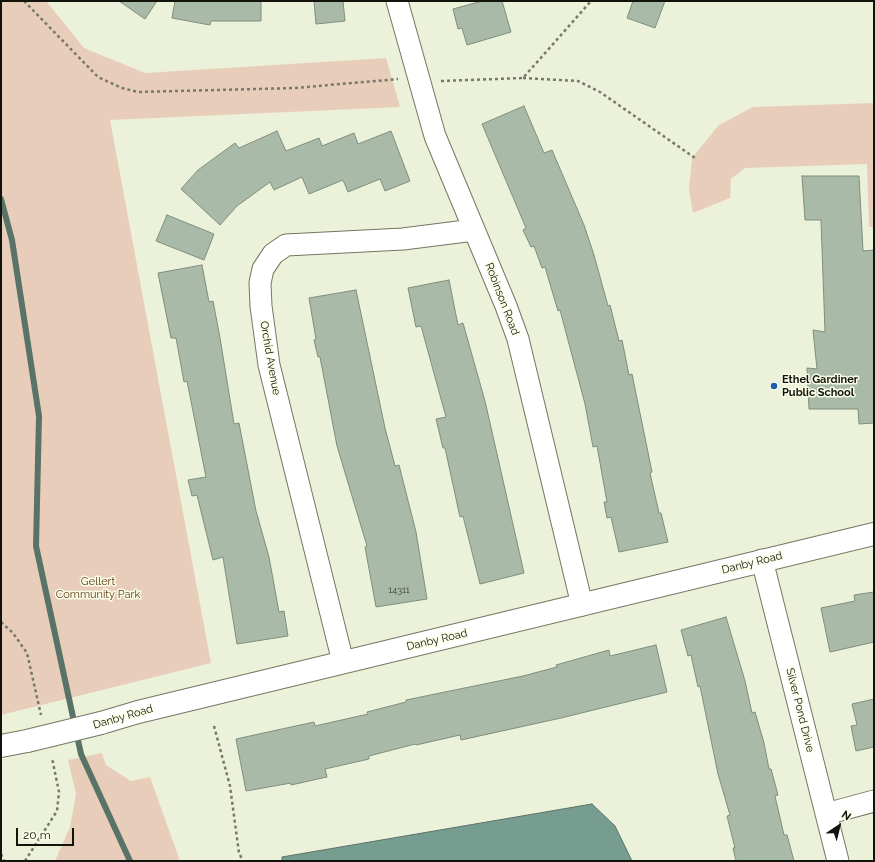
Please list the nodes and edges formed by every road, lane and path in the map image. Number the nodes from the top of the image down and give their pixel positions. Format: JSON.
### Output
{"nodes":[{"id":1,"x":24,"y":1,"type":"edge"},
{"id":2,"x":397,"y":1,"type":"edge"},
{"id":3,"x":591,"y":1,"type":"edge"},
{"id":4,"x":522,"y":78,"type":"junction"},
{"id":5,"x":402,"y":79,"type":"dead end"},
{"id":6,"x":436,"y":81,"type":"dead end"},
{"id":7,"x":695,"y":158,"type":"dead end"},
{"id":8,"x":474,"y":230,"type":"junction"},
{"id":9,"x":874,"y":534,"type":"edge"},
{"id":10,"x":762,"y":560,"type":"junction"},
{"id":11,"x":582,"y":606,"type":"junction"},
{"id":12,"x":1,"y":622,"type":"edge"},
{"id":13,"x":342,"y":662,"type":"junction"},
{"id":14,"x":41,"y":715,"type":"dead end"},
{"id":15,"x":214,"y":726,"type":"dead end"},
{"id":16,"x":1,"y":746,"type":"edge"},
{"id":17,"x":52,"y":758,"type":"dead end"},
{"id":18,"x":874,"y":801,"type":"edge"},
{"id":19,"x":826,"y":814,"type":"junction"},
{"id":20,"x":1,"y":854,"type":"edge"},
{"id":21,"x":4,"y":861,"type":"edge"},
{"id":22,"x":24,"y":861,"type":"edge"},
{"id":23,"x":243,"y":861,"type":"edge"},
{"id":24,"x":838,"y":861,"type":"edge"}],
"edges":[{"from":1,"to":5,"type":"path"},
{"from":2,"to":8,"type":"street","name":"Robinson Road"},
{"from":3,"to":4,"type":"path"},
{"from":4,"to":6,"type":"path"},
{"from":4,"to":7,"type":"path"},
{"from":8,"to":11,"type":"street","name":"Robinson Road"},
{"from":8,"to":13,"type":"street","name":"Orchid Avenue"},
{"from":9,"to":10,"type":"street","name":"Danby Road"},
{"from":10,"to":11,"type":"street","name":"Danby Road"},
{"from":10,"to":19,"type":"street","name":"Silver Pond Drive"},
{"from":11,"to":13,"type":"street","name":"Danby Road"},
{"from":12,"to":14,"type":"path"},
{"from":13,"to":16,"type":"street","name":"Danby Road","bridge":true},
{"from":15,"to":23,"type":"path"},
{"from":17,"to":22,"type":"path"},
{"from":18,"to":19,"type":"street"},
{"from":19,"to":24,"type":"street","name":"Silver Pond Drive"},
{"from":20,"to":21,"type":"path"}]}
